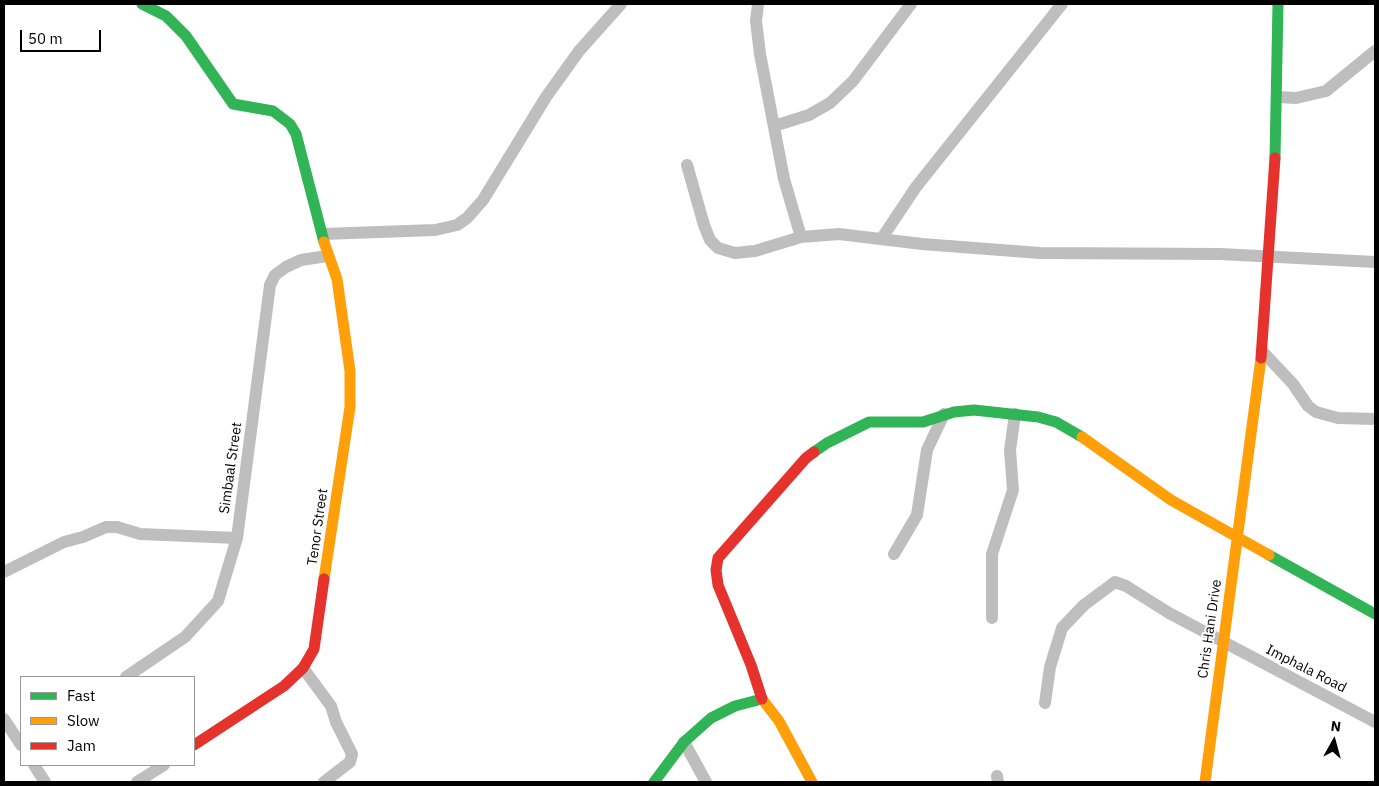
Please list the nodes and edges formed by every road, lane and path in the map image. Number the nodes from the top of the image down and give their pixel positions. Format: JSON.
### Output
{"nodes":[{"id":1,"x":142,"y":4,"type":"edge"},
{"id":2,"x":758,"y":4,"type":"edge"},
{"id":3,"x":911,"y":4,"type":"edge"},
{"id":4,"x":1062,"y":4,"type":"edge"},
{"id":5,"x":1278,"y":4,"type":"edge"},
{"id":6,"x":612,"y":7,"type":"edge"},
{"id":7,"x":1375,"y":51,"type":"edge"},
{"id":8,"x":1278,"y":97,"type":"junction"},
{"id":9,"x":774,"y":126,"type":"junction"},
{"id":10,"x":687,"y":165,"type":"dead end"},
{"id":11,"x":323,"y":234,"type":"junction"},
{"id":12,"x":801,"y":237,"type":"junction"},
{"id":13,"x":882,"y":238,"type":"junction"},
{"id":14,"x":327,"y":256,"type":"junction"},
{"id":15,"x":1270,"y":256,"type":"junction"},
{"id":16,"x":1375,"y":262,"type":"edge"},
{"id":17,"x":1262,"y":351,"type":"junction"},
{"id":18,"x":944,"y":414,"type":"junction"},
{"id":19,"x":1015,"y":414,"type":"junction"},
{"id":20,"x":1375,"y":419,"type":"edge"},
{"id":21,"x":237,"y":538,"type":"junction"},
{"id":22,"x":1238,"y":538,"type":"junction"},
{"id":23,"x":894,"y":554,"type":"dead end"},
{"id":24,"x":4,"y":572,"type":"edge"},
{"id":25,"x":1375,"y":614,"type":"edge"},
{"id":26,"x":992,"y":618,"type":"dead end"},
{"id":27,"x":1223,"y":642,"type":"junction"},
{"id":28,"x":302,"y":668,"type":"junction"},
{"id":29,"x":127,"y":676,"type":"edge"},
{"id":30,"x":762,"y":699,"type":"junction"},
{"id":31,"x":1044,"y":702,"type":"dead end"},
{"id":32,"x":4,"y":720,"type":"edge"},
{"id":33,"x":1375,"y":722,"type":"edge"},
{"id":34,"x":20,"y":741,"type":"edge"},
{"id":35,"x":684,"y":742,"type":"junction"},
{"id":36,"x":195,"y":744,"type":"edge"},
{"id":37,"x":35,"y":766,"type":"edge"},
{"id":38,"x":162,"y":766,"type":"edge"},
{"id":39,"x":46,"y":782,"type":"edge"},
{"id":40,"x":137,"y":782,"type":"edge"},
{"id":41,"x":324,"y":782,"type":"edge"},
{"id":42,"x":654,"y":782,"type":"edge"},
{"id":43,"x":706,"y":782,"type":"edge"},
{"id":44,"x":812,"y":782,"type":"edge"},
{"id":45,"x":1205,"y":782,"type":"edge"}],
"edges":[{"from":1,"to":11,"type":"street","name":"Tenor Street"},
{"from":2,"to":9,"type":"street"},
{"from":3,"to":9,"type":"street"},
{"from":4,"to":13,"type":"street"},
{"from":5,"to":8,"type":"street","name":"Chris Hani Drive"},
{"from":6,"to":11,"type":"street"},
{"from":7,"to":8,"type":"street"},
{"from":8,"to":15,"type":"street","name":"Chris Hani Drive"},
{"from":9,"to":12,"type":"street"},
{"from":10,"to":12,"type":"street"},
{"from":11,"to":14,"type":"street","name":"Tenor Street"},
{"from":12,"to":13,"type":"street"},
{"from":13,"to":15,"type":"street"},
{"from":14,"to":21,"type":"street","name":"Simbaal Street"},
{"from":14,"to":28,"type":"street","name":"Tenor Street"},
{"from":15,"to":16,"type":"street"},
{"from":15,"to":17,"type":"street","name":"Chris Hani Drive"},
{"from":17,"to":20,"type":"street"},
{"from":17,"to":22,"type":"street","name":"Chris Hani Drive"},
{"from":18,"to":19,"type":"street"},
{"from":18,"to":23,"type":"street"},
{"from":18,"to":30,"type":"street"},
{"from":19,"to":22,"type":"street"},
{"from":19,"to":26,"type":"street"},
{"from":21,"to":24,"type":"street"},
{"from":21,"to":29,"type":"street","name":"Simbaal Street"},
{"from":22,"to":25,"type":"street"},
{"from":22,"to":27,"type":"street","name":"Chris Hani Drive"},
{"from":27,"to":31,"type":"street","name":"Imphala Road"},
{"from":27,"to":33,"type":"street","name":"Imphala Road"},
{"from":27,"to":45,"type":"street","name":"Chris Hani Drive"},
{"from":28,"to":36,"type":"street","name":"Tenor Street"},
{"from":28,"to":41,"type":"street"},
{"from":30,"to":35,"type":"street"},
{"from":30,"to":44,"type":"street"},
{"from":32,"to":34,"type":"street"},
{"from":35,"to":42,"type":"street"},
{"from":35,"to":43,"type":"street"},
{"from":37,"to":39,"type":"street"},
{"from":38,"to":40,"type":"street"}]}
